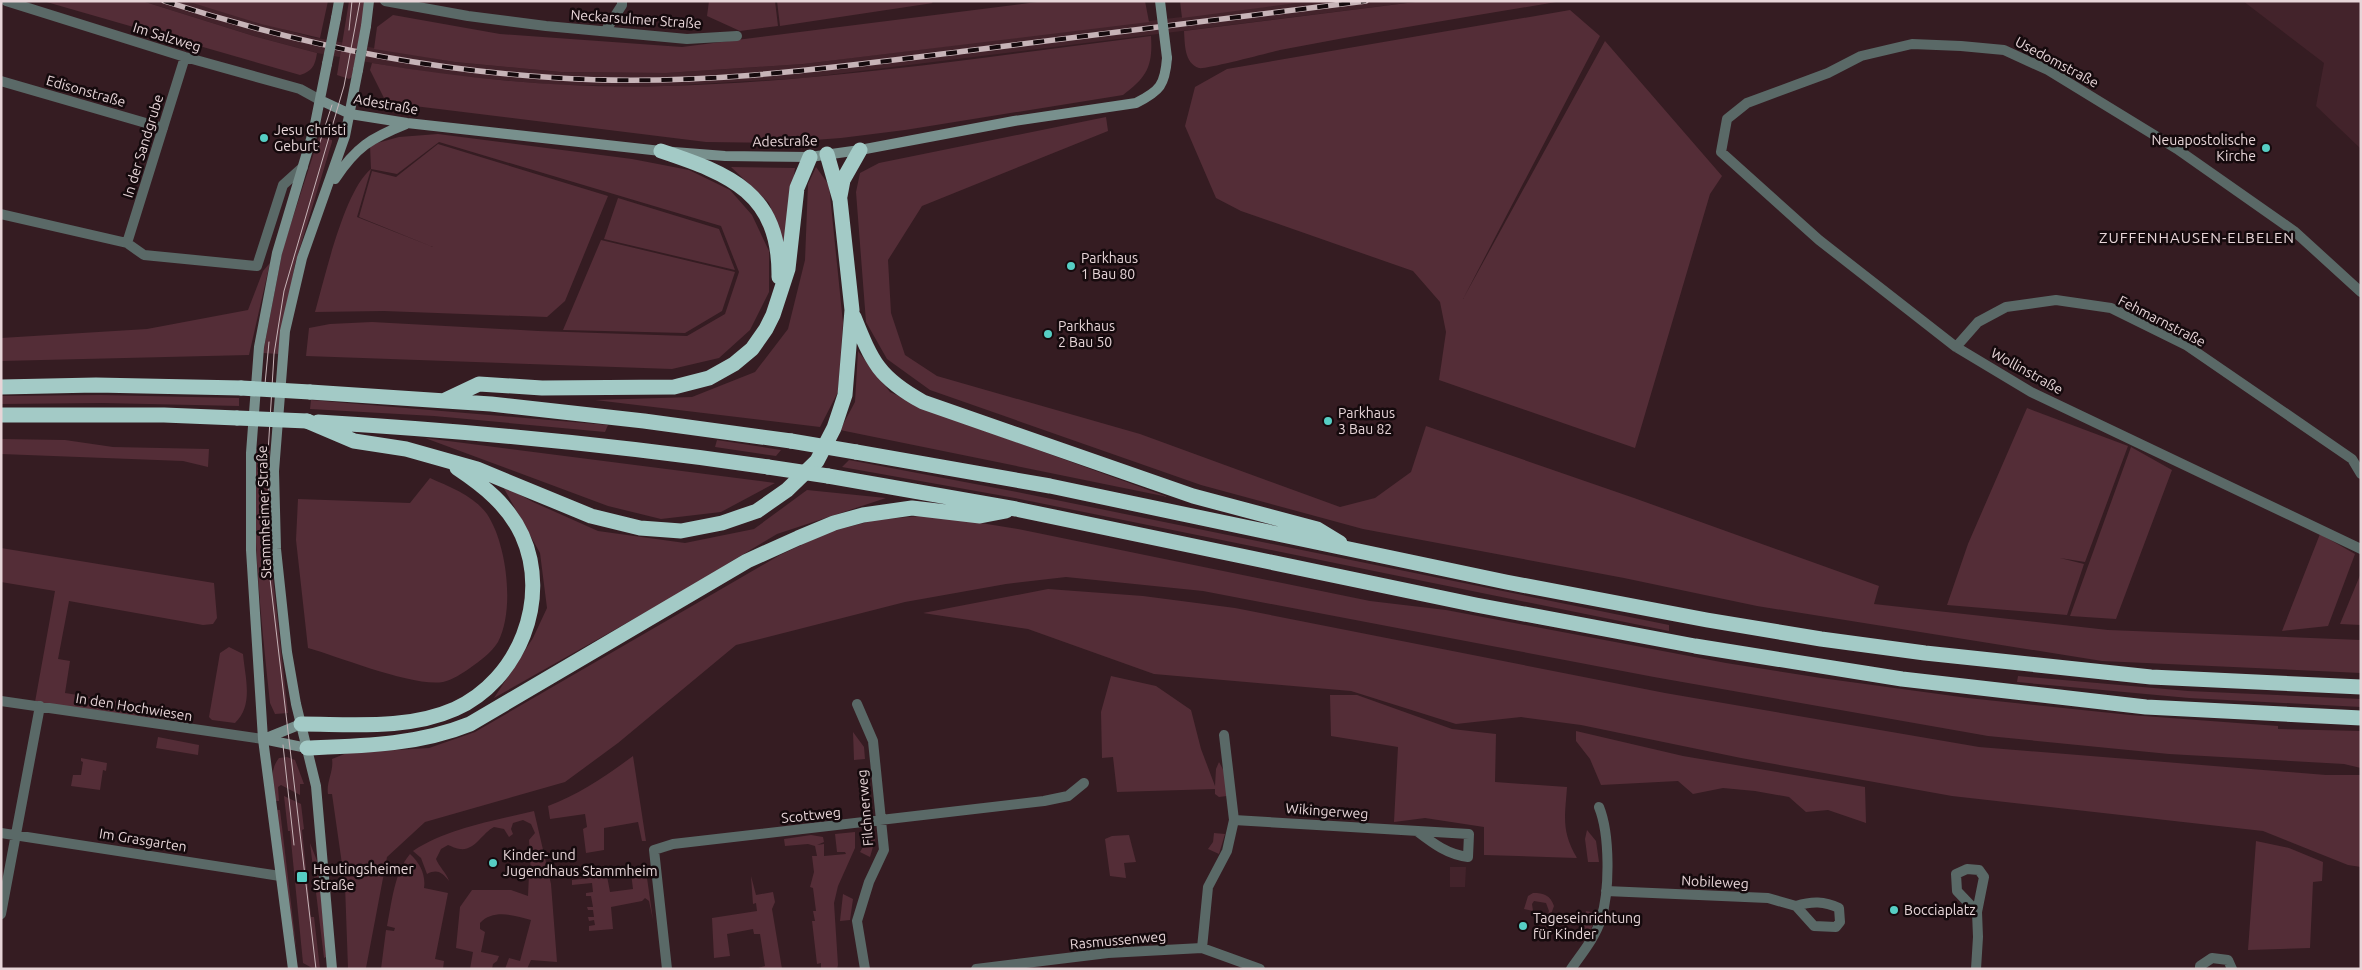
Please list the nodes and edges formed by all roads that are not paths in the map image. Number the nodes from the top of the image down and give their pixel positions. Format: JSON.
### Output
{"nodes":[{"id":1,"x":6,"y":1,"type":"edge"},
{"id":2,"x":340,"y":1,"type":"edge"},
{"id":3,"x":370,"y":1,"type":"edge"},
{"id":4,"x":385,"y":1,"type":"edge"},
{"id":5,"x":622,"y":1,"type":"edge"},
{"id":6,"x":1160,"y":1,"type":"edge"},
{"id":7,"x":606,"y":30,"type":"junction"},
{"id":8,"x":738,"y":36,"type":"dead end"},
{"id":9,"x":186,"y":57,"type":"junction"},
{"id":10,"x":1,"y":81,"type":"edge"},
{"id":11,"x":320,"y":100,"type":"junction"},
{"id":12,"x":350,"y":114,"type":"junction"},
{"id":13,"x":407,"y":123,"type":"junction"},
{"id":14,"x":163,"y":128,"type":"junction"},
{"id":15,"x":860,"y":150,"type":"junction"},
{"id":16,"x":661,"y":151,"type":"junction"},
{"id":17,"x":1721,"y":152,"type":"joint"},
{"id":18,"x":827,"y":154,"type":"junction"},
{"id":19,"x":810,"y":156,"type":"junction"},
{"id":20,"x":303,"y":167,"type":"junction"},
{"id":21,"x":324,"y":196,"type":"junction"},
{"id":22,"x":840,"y":200,"type":"junction"},
{"id":23,"x":1,"y":214,"type":"edge"},
{"id":24,"x":127,"y":243,"type":"junction"},
{"id":25,"x":2361,"y":292,"type":"edge"},
{"id":26,"x":778,"y":296,"type":"junction"},
{"id":27,"x":852,"y":310,"type":"junction"},
{"id":28,"x":1956,"y":347,"type":"junction"},
{"id":29,"x":1,"y":387,"type":"edge"},
{"id":30,"x":443,"y":401,"type":"junction"},
{"id":31,"x":1,"y":415,"type":"edge"},
{"id":32,"x":307,"y":421,"type":"junction"},
{"id":33,"x":445,"y":461,"type":"junction"},
{"id":34,"x":2361,"y":474,"type":"edge"},
{"id":35,"x":1016,"y":510,"type":"junction"},
{"id":36,"x":2361,"y":549,"type":"edge"},
{"id":37,"x":1352,"y":550,"type":"junction"},
{"id":38,"x":2361,"y":687,"type":"edge"},
{"id":39,"x":1,"y":701,"type":"edge"},
{"id":40,"x":856,"y":704,"type":"dead end"},
{"id":41,"x":40,"y":706,"type":"junction"},
{"id":42,"x":2361,"y":718,"type":"edge"},
{"id":43,"x":301,"y":724,"type":"junction"},
{"id":44,"x":1224,"y":735,"type":"dead end"},
{"id":45,"x":263,"y":740,"type":"junction"},
{"id":46,"x":307,"y":748,"type":"junction"},
{"id":47,"x":1084,"y":783,"type":"dead end"},
{"id":48,"x":1599,"y":807,"type":"dead end"},
{"id":49,"x":882,"y":820,"type":"junction"},
{"id":50,"x":1234,"y":820,"type":"junction"},
{"id":51,"x":1417,"y":831,"type":"junction"},
{"id":52,"x":1,"y":833,"type":"edge"},
{"id":53,"x":15,"y":835,"type":"junction"},
{"id":54,"x":280,"y":876,"type":"junction"},
{"id":55,"x":1606,"y":891,"type":"junction"},
{"id":56,"x":1796,"y":906,"type":"junction"},
{"id":57,"x":1977,"y":912,"type":"dead end"},
{"id":58,"x":1,"y":914,"type":"edge"},
{"id":59,"x":1202,"y":948,"type":"junction"},
{"id":60,"x":293,"y":969,"type":"edge"},
{"id":61,"x":332,"y":969,"type":"edge"},
{"id":62,"x":667,"y":969,"type":"edge"},
{"id":63,"x":865,"y":969,"type":"edge"},
{"id":64,"x":976,"y":969,"type":"edge"},
{"id":65,"x":1260,"y":969,"type":"edge"},
{"id":66,"x":1571,"y":969,"type":"edge"},
{"id":67,"x":1976,"y":969,"type":"edge"},
{"id":68,"x":2200,"y":969,"type":"edge"},
{"id":69,"x":2232,"y":969,"type":"edge"}],
"edges":[{"from":1,"to":9,"type":"street","name":"Im Salzweg"},
{"from":2,"to":11,"type":"main road","name":"Stammheimer Straße","bridge":true},
{"from":3,"to":12,"type":"main road","name":"Stammheimer Straße","bridge":true},
{"from":4,"to":7,"type":"street","name":"Neckarsulmer Straße"},
{"from":5,"to":7,"type":"street"},
{"from":6,"to":15,"type":"main road","name":"Adestraße","bridge":true},
{"from":7,"to":8,"type":"street","name":"Neckarsulmer Straße"},
{"from":9,"to":11,"type":"street","name":"Im Salzweg"},
{"from":9,"to":14,"type":"street","name":"In der Sandgrube"},
{"from":10,"to":14,"type":"street","name":"Edisonstraße"},
{"from":11,"to":12,"type":"main road","name":"Adestraße"},
{"from":11,"to":20,"type":"main road","name":"Stammheimer Straße"},
{"from":12,"to":13,"type":"main road","name":"Adestraße"},
{"from":12,"to":21,"type":"main road","name":"Stammheimer Straße"},
{"from":13,"to":16,"type":"main road","name":"Adestraße"},
{"from":13,"to":21,"type":"main road"},
{"from":14,"to":24,"type":"street","name":"In der Sandgrube"},
{"from":15,"to":18,"type":"main road","name":"Adestraße"},
{"from":15,"to":22,"type":"highway"},
{"from":16,"to":19,"type":"main road","name":"Adestraße"},
{"from":16,"to":26,"type":"highway"},
{"from":17,"to":25,"type":"street","name":"Usedomstraße"},
{"from":17,"to":28,"type":"street","name":"Wollinstraße"},
{"from":18,"to":19,"type":"main road","name":"Adestraße"},
{"from":18,"to":22,"type":"highway"},
{"from":19,"to":26,"type":"highway"},
{"from":20,"to":24,"type":"street"},
{"from":20,"to":45,"type":"main road","name":"Stammheimer Straße"},
{"from":21,"to":43,"type":"main road","name":"Stammheimer Straße"},
{"from":22,"to":27,"type":"highway"},
{"from":23,"to":24,"type":"street"},
{"from":26,"to":30,"type":"highway"},
{"from":27,"to":33,"type":"highway"},
{"from":27,"to":37,"type":"highway"},
{"from":28,"to":34,"type":"street","name":"Fehmarnstraße"},
{"from":28,"to":36,"type":"street","name":"Wollinstraße"},
{"from":29,"to":30,"type":"highway","bridge":true},
{"from":30,"to":37,"type":"highway","bridge":true},
{"from":31,"to":32,"type":"highway","bridge":true},
{"from":32,"to":33,"type":"highway"},
{"from":32,"to":35,"type":"highway","bridge":true},
{"from":33,"to":43,"type":"highway"},
{"from":35,"to":42,"type":"highway"},
{"from":35,"to":46,"type":"highway"},
{"from":37,"to":38,"type":"highway"},
{"from":39,"to":41,"type":"street","name":"In den Hochwiesen"},
{"from":40,"to":49,"type":"street","name":"Filchnerweg"},
{"from":41,"to":45,"type":"street","name":"In den Hochwiesen"},
{"from":41,"to":53,"type":"street"},
{"from":43,"to":45,"type":"main road"},
{"from":43,"to":46,"type":"main road","name":"Stammheimer Straße"},
{"from":44,"to":50,"type":"street"},
{"from":45,"to":46,"type":"main road"},
{"from":45,"to":54,"type":"main road","name":"Stammheimer Straße"},
{"from":46,"to":61,"type":"main road","name":"Stammheimer Straße"},
{"from":47,"to":49,"type":"street","name":"Scottweg"},
{"from":48,"to":55,"type":"street"},
{"from":49,"to":62,"type":"street","name":"Scottweg"},
{"from":49,"to":63,"type":"street","name":"Filchnerweg"},
{"from":50,"to":51,"type":"street","name":"Wikingerweg"},
{"from":50,"to":59,"type":"street"},
{"from":51,"to":51,"type":"street","name":"Wikingerweg"},
{"from":52,"to":53,"type":"street","name":"Im Grasgarten"},
{"from":53,"to":54,"type":"street","name":"Im Grasgarten"},
{"from":53,"to":58,"type":"street"},
{"from":54,"to":60,"type":"main road","name":"Stammheimer Straße"},
{"from":55,"to":56,"type":"street","name":"Nobileweg"},
{"from":55,"to":66,"type":"street"},
{"from":56,"to":56,"type":"street"},
{"from":57,"to":67,"type":"street"},
{"from":59,"to":64,"type":"street","name":"Rasmussenweg"},
{"from":59,"to":65,"type":"street","name":"Rasmussenweg"},
{"from":68,"to":69,"type":"street"}]}
